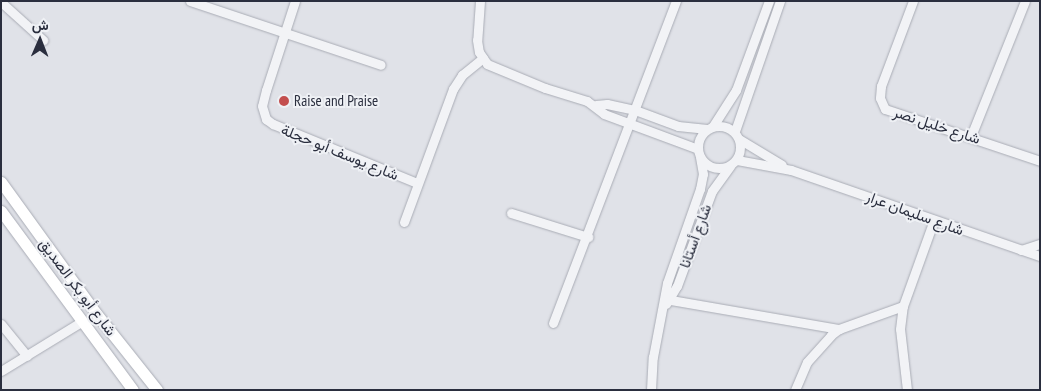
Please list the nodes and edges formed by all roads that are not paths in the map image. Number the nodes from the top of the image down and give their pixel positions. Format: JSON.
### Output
{"nodes":[{"id":1,"x":190,"y":1,"type":"edge"},
{"id":2,"x":295,"y":1,"type":"edge"},
{"id":3,"x":480,"y":1,"type":"edge"},
{"id":4,"x":676,"y":1,"type":"edge"},
{"id":5,"x":769,"y":1,"type":"edge"},
{"id":6,"x":780,"y":1,"type":"edge"},
{"id":7,"x":913,"y":1,"type":"edge"},
{"id":8,"x":1025,"y":1,"type":"edge"},
{"id":9,"x":1,"y":2,"type":"edge"},
{"id":10,"x":283,"y":31,"type":"junction"},
{"id":11,"x":43,"y":40,"type":"dead end"},
{"id":12,"x":482,"y":58,"type":"junction"},
{"id":13,"x":381,"y":65,"type":"dead end"},
{"id":14,"x":596,"y":105,"type":"junction"},
{"id":15,"x":635,"y":110,"type":"junction"},
{"id":16,"x":630,"y":124,"type":"junction"},
{"id":17,"x":710,"y":128,"type":"junction"},
{"id":18,"x":737,"y":135,"type":"junction"},
{"id":19,"x":971,"y":136,"type":"junction"},
{"id":20,"x":699,"y":153,"type":"junction"},
{"id":21,"x":1040,"y":161,"type":"edge"},
{"id":22,"x":734,"y":163,"type":"junction"},
{"id":23,"x":791,"y":170,"type":"junction"},
{"id":24,"x":1,"y":182,"type":"edge"},
{"id":25,"x":417,"y":182,"type":"junction"},
{"id":26,"x":1,"y":211,"type":"edge"},
{"id":27,"x":511,"y":213,"type":"dead end"},
{"id":28,"x":934,"y":220,"type":"junction"},
{"id":29,"x":404,"y":222,"type":"dead end"},
{"id":30,"x":588,"y":237,"type":"junction"},
{"id":31,"x":1040,"y":244,"type":"edge"},
{"id":32,"x":1020,"y":250,"type":"junction"},
{"id":33,"x":1040,"y":256,"type":"edge"},
{"id":34,"x":667,"y":300,"type":"junction"},
{"id":35,"x":903,"y":306,"type":"junction"},
{"id":36,"x":81,"y":322,"type":"junction"},
{"id":37,"x":1,"y":324,"type":"edge"},
{"id":38,"x":553,"y":324,"type":"dead end"},
{"id":39,"x":840,"y":329,"type":"junction"},
{"id":40,"x":28,"y":356,"type":"junction"},
{"id":41,"x":1,"y":371,"type":"edge"},
{"id":42,"x":133,"y":390,"type":"edge"},
{"id":43,"x":157,"y":390,"type":"edge"},
{"id":44,"x":651,"y":390,"type":"edge"},
{"id":45,"x":794,"y":390,"type":"edge"},
{"id":46,"x":907,"y":390,"type":"edge"}],
"edges":[{"from":1,"to":10,"type":"street"},
{"from":2,"to":10,"type":"street","name":"شارع يوسف أبو حجلة"},
{"from":3,"to":12,"type":"street"},
{"from":4,"to":15,"type":"street"},
{"from":5,"to":17,"type":"street"},
{"from":6,"to":18,"type":"street"},
{"from":7,"to":19,"type":"street","name":"شارع خليل نصر"},
{"from":8,"to":19,"type":"street"},
{"from":9,"to":11,"type":"street"},
{"from":10,"to":13,"type":"street"},
{"from":10,"to":25,"type":"street","name":"شارع يوسف أبو حجلة"},
{"from":12,"to":14,"type":"street"},
{"from":12,"to":25,"type":"street"},
{"from":14,"to":15,"type":"street"},
{"from":14,"to":16,"type":"street"},
{"from":15,"to":16,"type":"street"},
{"from":15,"to":17,"type":"street"},
{"from":16,"to":20,"type":"street"},
{"from":16,"to":30,"type":"street"},
{"from":17,"to":18,"type":"street"},
{"from":17,"to":20,"type":"street"},
{"from":18,"to":22,"type":"street"},
{"from":18,"to":23,"type":"street","name":"شارع سليمان عرار"},
{"from":19,"to":21,"type":"street","name":"شارع خليل نصر"},
{"from":20,"to":22,"type":"street"},
{"from":20,"to":34,"type":"street","name":"شارع أستانا"},
{"from":22,"to":23,"type":"street","name":"شارع سليمان عرار"},
{"from":22,"to":34,"type":"street","name":"شارع أستانا"},
{"from":23,"to":28,"type":"street","name":"شارع سليمان عرار"},
{"from":24,"to":43,"type":"main road","name":"شارع أبو بكر الصديق"},
{"from":25,"to":29,"type":"street"},
{"from":26,"to":36,"type":"main road","name":"شارع أبو بكر الصديق"},
{"from":27,"to":30,"type":"street"},
{"from":28,"to":32,"type":"street","name":"شارع سليمان عرار"},
{"from":28,"to":35,"type":"street"},
{"from":30,"to":38,"type":"street"},
{"from":31,"to":32,"type":"street"},
{"from":32,"to":33,"type":"street","name":"شارع سليمان عرار"},
{"from":34,"to":39,"type":"street"},
{"from":34,"to":44,"type":"street","name":"شارع أستانا"},
{"from":35,"to":39,"type":"street"},
{"from":35,"to":46,"type":"street"},
{"from":36,"to":40,"type":"street"},
{"from":36,"to":42,"type":"main road","name":"شارع أبو بكر الصديق"},
{"from":37,"to":40,"type":"street"},
{"from":39,"to":45,"type":"street"},
{"from":40,"to":41,"type":"street"}]}
